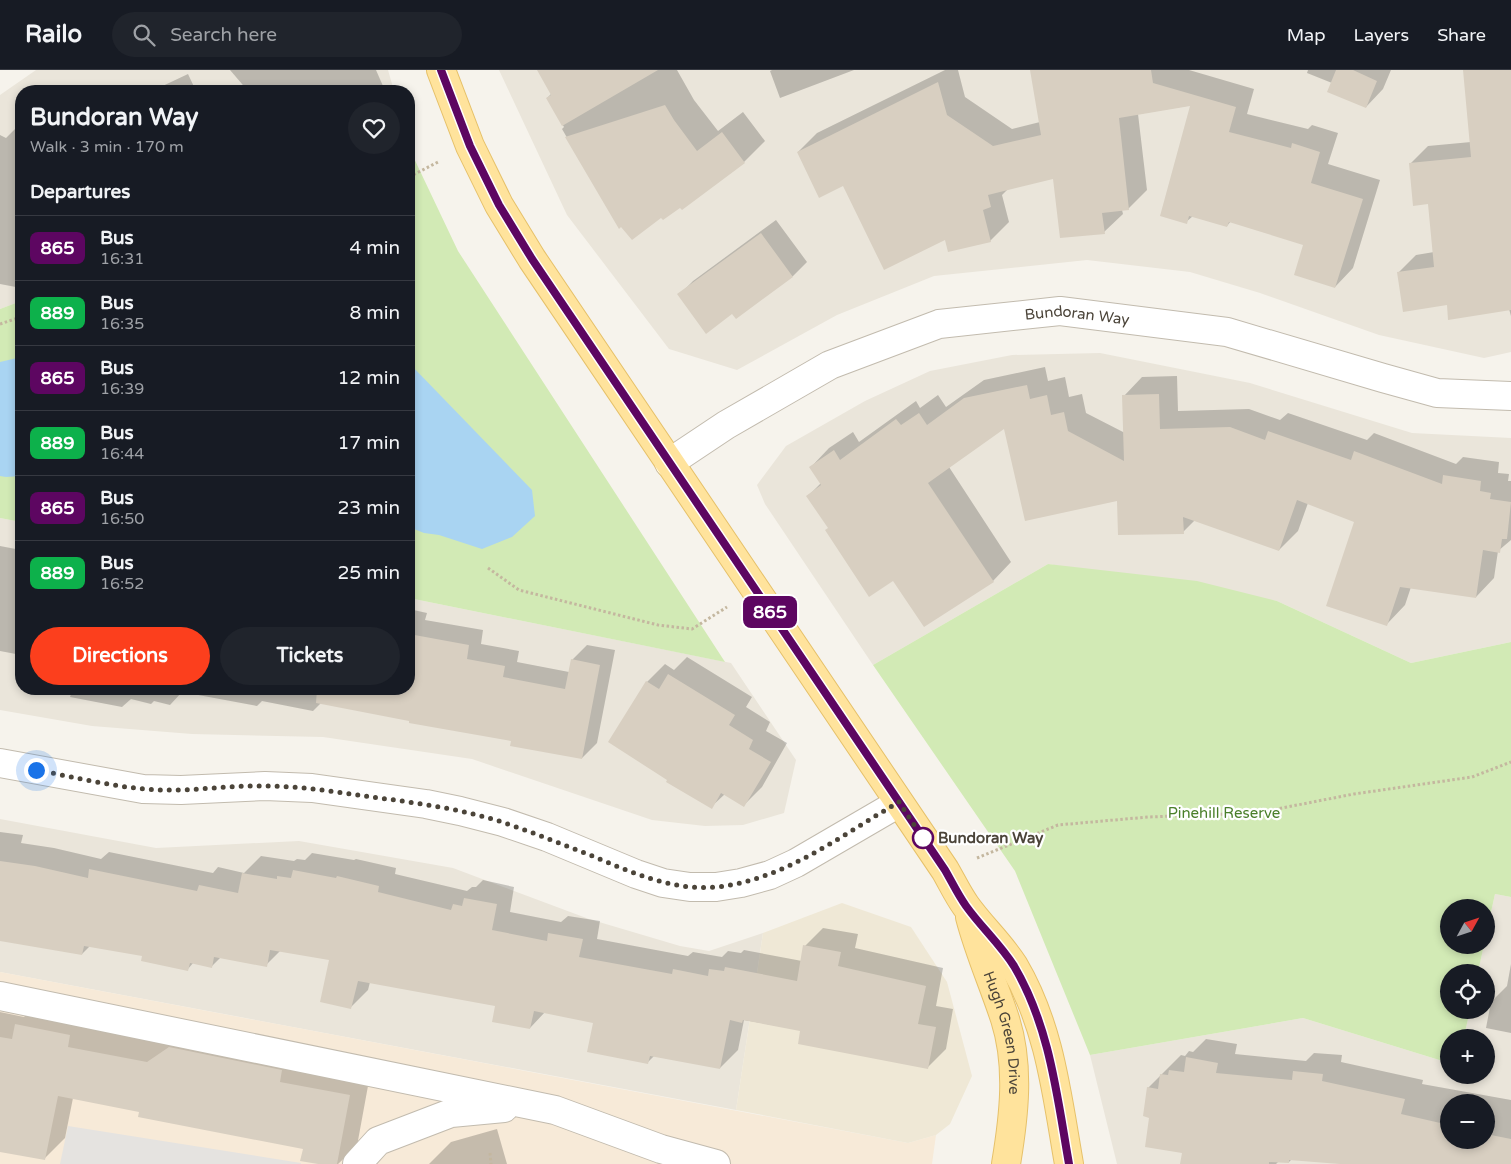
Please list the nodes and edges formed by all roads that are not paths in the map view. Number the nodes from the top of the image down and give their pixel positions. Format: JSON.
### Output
{"nodes":[{"id":1,"x":441,"y":70,"type":"edge"},
{"id":2,"x":1511,"y":396,"type":"edge"},
{"id":3,"x":669,"y":463,"type":"junction"},
{"id":4,"x":0,"y":763,"type":"edge"},
{"id":5,"x":899,"y":802,"type":"junction"},
{"id":6,"x":966,"y":906,"type":"junction"},
{"id":7,"x":0,"y":996,"type":"edge"},
{"id":8,"x":555,"y":1110,"type":"junction"},
{"id":9,"x":356,"y":1164,"type":"edge"},
{"id":10,"x":716,"y":1164,"type":"edge"},
{"id":11,"x":1006,"y":1164,"type":"edge"},
{"id":12,"x":1069,"y":1164,"type":"edge"}],
"edges":[{"from":1,"to":3,"type":"main road","name":"Hugh Green Drive"},
{"from":2,"to":3,"type":"street","name":"Bundoran Way"},
{"from":3,"to":5,"type":"main road","name":"Hugh Green Drive"},
{"from":4,"to":5,"type":"street"},
{"from":5,"to":6,"type":"main road","name":"Hugh Green Drive"},
{"from":6,"to":11,"type":"main road","name":"Hugh Green Drive"},
{"from":6,"to":12,"type":"main road","name":"Hugh Green Drive"},
{"from":7,"to":8,"type":"street"},
{"from":8,"to":9,"type":"street"},
{"from":8,"to":10,"type":"street"}]}
